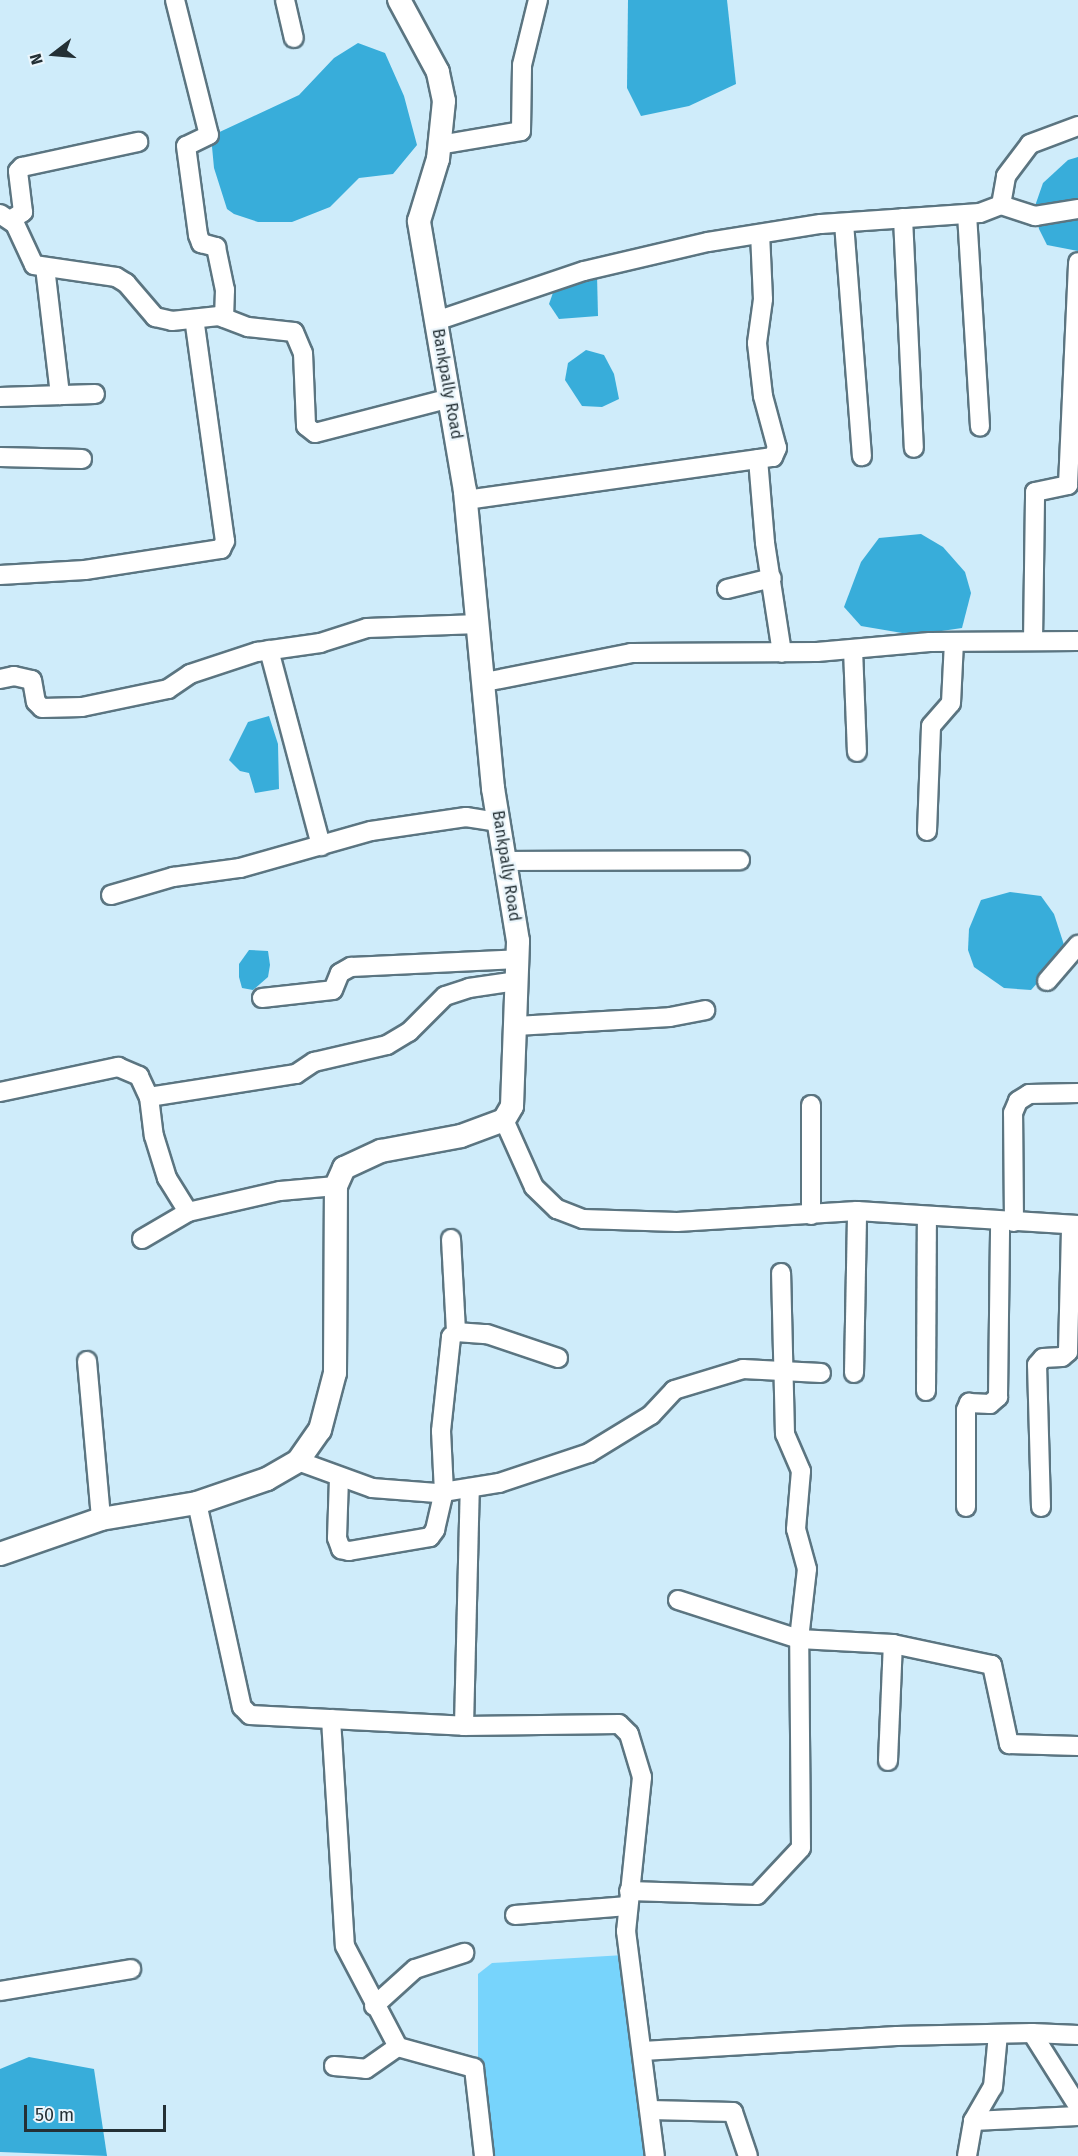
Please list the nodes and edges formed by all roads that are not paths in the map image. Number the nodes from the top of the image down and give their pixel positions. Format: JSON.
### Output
{"nodes":[{"id":1,"x":175,"y":0,"type":"edge"},
{"id":2,"x":285,"y":0,"type":"edge"},
{"id":3,"x":399,"y":0,"type":"edge"},
{"id":4,"x":538,"y":0,"type":"edge"},
{"id":5,"x":294,"y":38,"type":"dead end"},
{"id":6,"x":1078,"y":126,"type":"edge"},
{"id":7,"x":138,"y":142,"type":"dead end"},
{"id":8,"x":439,"y":146,"type":"junction"},
{"id":9,"x":1001,"y":205,"type":"junction"},
{"id":10,"x":1078,"y":210,"type":"edge"},
{"id":11,"x":967,"y":214,"type":"junction"},
{"id":12,"x":6,"y":217,"type":"edge"},
{"id":13,"x":903,"y":218,"type":"junction"},
{"id":14,"x":844,"y":223,"type":"junction"},
{"id":15,"x":760,"y":234,"type":"junction"},
{"id":16,"x":1078,"y":262,"type":"edge"},
{"id":17,"x":45,"y":267,"type":"junction"},
{"id":18,"x":224,"y":318,"type":"junction"},
{"id":19,"x":194,"y":319,"type":"junction"},
{"id":20,"x":436,"y":321,"type":"junction"},
{"id":21,"x":95,"y":394,"type":"dead end"},
{"id":22,"x":60,"y":395,"type":"junction"},
{"id":23,"x":0,"y":397,"type":"edge"},
{"id":24,"x":450,"y":398,"type":"junction"},
{"id":25,"x":981,"y":427,"type":"dead end"},
{"id":26,"x":914,"y":448,"type":"dead end"},
{"id":27,"x":862,"y":456,"type":"dead end"},
{"id":28,"x":0,"y":458,"type":"edge"},
{"id":29,"x":82,"y":459,"type":"dead end"},
{"id":30,"x":758,"y":459,"type":"junction"},
{"id":31,"x":466,"y":500,"type":"junction"},
{"id":32,"x":0,"y":575,"type":"edge"},
{"id":33,"x":772,"y":578,"type":"junction"},
{"id":34,"x":727,"y":589,"type":"dead end"},
{"id":35,"x":479,"y":624,"type":"junction"},
{"id":36,"x":1033,"y":641,"type":"junction"},
{"id":37,"x":1078,"y":641,"type":"edge"},
{"id":38,"x":954,"y":642,"type":"junction"},
{"id":39,"x":853,"y":649,"type":"junction"},
{"id":40,"x":269,"y":650,"type":"junction"},
{"id":41,"x":782,"y":652,"type":"junction"},
{"id":42,"x":0,"y":679,"type":"edge"},
{"id":43,"x":485,"y":682,"type":"junction"},
{"id":44,"x":857,"y":752,"type":"dead end"},
{"id":45,"x":499,"y":822,"type":"junction"},
{"id":46,"x":927,"y":831,"type":"dead end"},
{"id":47,"x":321,"y":846,"type":"junction"},
{"id":48,"x":740,"y":860,"type":"dead end"},
{"id":49,"x":505,"y":861,"type":"junction"},
{"id":50,"x":111,"y":895,"type":"dead end"},
{"id":51,"x":1078,"y":945,"type":"edge"},
{"id":52,"x":517,"y":970,"type":"junction"},
{"id":53,"x":1047,"y":981,"type":"dead end"},
{"id":54,"x":262,"y":998,"type":"dead end"},
{"id":55,"x":705,"y":1010,"type":"dead end"},
{"id":56,"x":516,"y":1026,"type":"junction"},
{"id":57,"x":0,"y":1092,"type":"edge"},
{"id":58,"x":1078,"y":1093,"type":"edge"},
{"id":59,"x":149,"y":1097,"type":"junction"},
{"id":60,"x":811,"y":1105,"type":"dead end"},
{"id":61,"x":504,"y":1120,"type":"junction"},
{"id":62,"x":336,"y":1186,"type":"junction"},
{"id":63,"x":857,"y":1211,"type":"junction"},
{"id":64,"x":188,"y":1212,"type":"junction"},
{"id":65,"x":811,"y":1215,"type":"junction"},
{"id":66,"x":927,"y":1216,"type":"junction"},
{"id":67,"x":1007,"y":1222,"type":"junction"},
{"id":68,"x":1075,"y":1225,"type":"edge"},
{"id":69,"x":142,"y":1239,"type":"dead end"},
{"id":70,"x":451,"y":1239,"type":"dead end"},
{"id":71,"x":781,"y":1273,"type":"dead end"},
{"id":72,"x":456,"y":1332,"type":"junction"},
{"id":73,"x":558,"y":1358,"type":"dead end"},
{"id":74,"x":87,"y":1361,"type":"dead end"},
{"id":75,"x":782,"y":1371,"type":"junction"},
{"id":76,"x":821,"y":1373,"type":"dead end"},
{"id":77,"x":854,"y":1373,"type":"dead end"},
{"id":78,"x":926,"y":1390,"type":"dead end"},
{"id":79,"x":298,"y":1461,"type":"junction"},
{"id":80,"x":339,"y":1478,"type":"junction"},
{"id":81,"x":470,"y":1488,"type":"junction"},
{"id":82,"x":444,"y":1492,"type":"junction"},
{"id":83,"x":197,"y":1503,"type":"junction"},
{"id":84,"x":966,"y":1507,"type":"dead end"},
{"id":85,"x":1041,"y":1507,"type":"dead end"},
{"id":86,"x":100,"y":1519,"type":"junction"},
{"id":87,"x":0,"y":1554,"type":"edge"},
{"id":88,"x":678,"y":1600,"type":"dead end"},
{"id":89,"x":799,"y":1639,"type":"junction"},
{"id":90,"x":893,"y":1644,"type":"junction"},
{"id":91,"x":331,"y":1719,"type":"junction"},
{"id":92,"x":464,"y":1725,"type":"junction"},
{"id":93,"x":1078,"y":1746,"type":"edge"},
{"id":94,"x":888,"y":1761,"type":"dead end"},
{"id":95,"x":628,"y":1898,"type":"junction"},
{"id":96,"x":515,"y":1915,"type":"dead end"},
{"id":97,"x":464,"y":1953,"type":"dead end"},
{"id":98,"x":131,"y":1969,"type":"dead end"},
{"id":99,"x":0,"y":1991,"type":"edge"},
{"id":100,"x":374,"y":2006,"type":"junction"},
{"id":101,"x":1032,"y":2033,"type":"junction"},
{"id":102,"x":998,"y":2034,"type":"junction"},
{"id":103,"x":1078,"y":2036,"type":"edge"},
{"id":104,"x":398,"y":2047,"type":"junction"},
{"id":105,"x":643,"y":2051,"type":"junction"},
{"id":106,"x":334,"y":2066,"type":"dead end"},
{"id":107,"x":1078,"y":2106,"type":"edge"},
{"id":108,"x":650,"y":2110,"type":"junction"},
{"id":109,"x":1078,"y":2116,"type":"edge"},
{"id":110,"x":973,"y":2121,"type":"junction"},
{"id":111,"x":484,"y":2156,"type":"edge"},
{"id":112,"x":655,"y":2156,"type":"edge"},
{"id":113,"x":748,"y":2156,"type":"edge"},
{"id":114,"x":967,"y":2156,"type":"edge"}],
"edges":[{"from":1,"to":18,"type":"street"},
{"from":2,"to":5,"type":"street"},
{"from":3,"to":8,"type":"street","name":"Bankpally Road"},
{"from":4,"to":8,"type":"street"},
{"from":6,"to":9,"type":"street"},
{"from":7,"to":12,"type":"street"},
{"from":8,"to":20,"type":"street","name":"Bankpally Road"},
{"from":9,"to":10,"type":"street"},
{"from":9,"to":11,"type":"street"},
{"from":11,"to":13,"type":"street"},
{"from":11,"to":25,"type":"street"},
{"from":12,"to":17,"type":"street"},
{"from":13,"to":14,"type":"street"},
{"from":13,"to":26,"type":"street"},
{"from":14,"to":15,"type":"street"},
{"from":14,"to":27,"type":"street"},
{"from":15,"to":20,"type":"street"},
{"from":15,"to":30,"type":"street"},
{"from":16,"to":36,"type":"street"},
{"from":17,"to":19,"type":"street"},
{"from":17,"to":22,"type":"street"},
{"from":18,"to":19,"type":"street"},
{"from":18,"to":24,"type":"street"},
{"from":19,"to":32,"type":"street"},
{"from":20,"to":24,"type":"street","name":"Bankpally Road"},
{"from":21,"to":22,"type":"street"},
{"from":22,"to":23,"type":"street"},
{"from":24,"to":31,"type":"street","name":"Bankpally Road"},
{"from":28,"to":29,"type":"street"},
{"from":30,"to":31,"type":"street"},
{"from":30,"to":33,"type":"street"},
{"from":31,"to":35,"type":"street","name":"Bankpally Road"},
{"from":33,"to":34,"type":"street"},
{"from":33,"to":41,"type":"street"},
{"from":35,"to":40,"type":"street"},
{"from":35,"to":43,"type":"street","name":"Bankpally Road"},
{"from":36,"to":37,"type":"street"},
{"from":36,"to":38,"type":"street"},
{"from":38,"to":39,"type":"street"},
{"from":38,"to":46,"type":"street"},
{"from":39,"to":41,"type":"street"},
{"from":39,"to":44,"type":"street"},
{"from":40,"to":42,"type":"street"},
{"from":40,"to":47,"type":"street"},
{"from":41,"to":43,"type":"street"},
{"from":43,"to":45,"type":"street","name":"Bankpally Road"},
{"from":45,"to":47,"type":"street"},
{"from":45,"to":49,"type":"street","name":"Bankpally Road"},
{"from":47,"to":50,"type":"street"},
{"from":48,"to":49,"type":"street"},
{"from":49,"to":52,"type":"street","name":"Bankpally Road"},
{"from":51,"to":53,"type":"street"},
{"from":52,"to":54,"type":"street"},
{"from":52,"to":56,"type":"street","name":"Bankpally Road"},
{"from":52,"to":59,"type":"street"},
{"from":55,"to":56,"type":"street"},
{"from":56,"to":61,"type":"street","name":"Bankpally Road"},
{"from":57,"to":59,"type":"street"},
{"from":58,"to":67,"type":"street"},
{"from":59,"to":64,"type":"street"},
{"from":60,"to":65,"type":"street"},
{"from":61,"to":62,"type":"street"},
{"from":61,"to":65,"type":"street"},
{"from":62,"to":64,"type":"street"},
{"from":62,"to":79,"type":"street"},
{"from":63,"to":65,"type":"street"},
{"from":63,"to":66,"type":"street"},
{"from":63,"to":77,"type":"street"},
{"from":64,"to":69,"type":"street"},
{"from":66,"to":67,"type":"street"},
{"from":66,"to":78,"type":"street"},
{"from":67,"to":68,"type":"street"},
{"from":67,"to":84,"type":"street"},
{"from":68,"to":85,"type":"street"},
{"from":70,"to":72,"type":"street"},
{"from":71,"to":75,"type":"street"},
{"from":72,"to":73,"type":"street"},
{"from":72,"to":82,"type":"street"},
{"from":74,"to":86,"type":"street"},
{"from":75,"to":76,"type":"street"},
{"from":75,"to":81,"type":"street"},
{"from":75,"to":89,"type":"street"},
{"from":79,"to":80,"type":"street"},
{"from":79,"to":83,"type":"street"},
{"from":80,"to":82,"type":"street"},
{"from":80,"to":82,"type":"street"},
{"from":81,"to":82,"type":"street"},
{"from":81,"to":92,"type":"street"},
{"from":83,"to":86,"type":"street"},
{"from":83,"to":91,"type":"street"},
{"from":86,"to":87,"type":"street"},
{"from":88,"to":89,"type":"street"},
{"from":89,"to":90,"type":"street"},
{"from":89,"to":95,"type":"street"},
{"from":90,"to":93,"type":"street"},
{"from":90,"to":94,"type":"street"},
{"from":91,"to":92,"type":"street"},
{"from":91,"to":100,"type":"street"},
{"from":92,"to":95,"type":"street"},
{"from":95,"to":96,"type":"street"},
{"from":95,"to":105,"type":"street"},
{"from":97,"to":100,"type":"street"},
{"from":98,"to":99,"type":"street"},
{"from":100,"to":104,"type":"street"},
{"from":101,"to":102,"type":"street"},
{"from":101,"to":103,"type":"street"},
{"from":101,"to":107,"type":"street"},
{"from":102,"to":105,"type":"street"},
{"from":102,"to":110,"type":"street"},
{"from":104,"to":106,"type":"street"},
{"from":104,"to":111,"type":"street"},
{"from":105,"to":108,"type":"street"},
{"from":108,"to":112,"type":"street"},
{"from":108,"to":113,"type":"street"},
{"from":109,"to":110,"type":"street"},
{"from":110,"to":114,"type":"street"}]}
